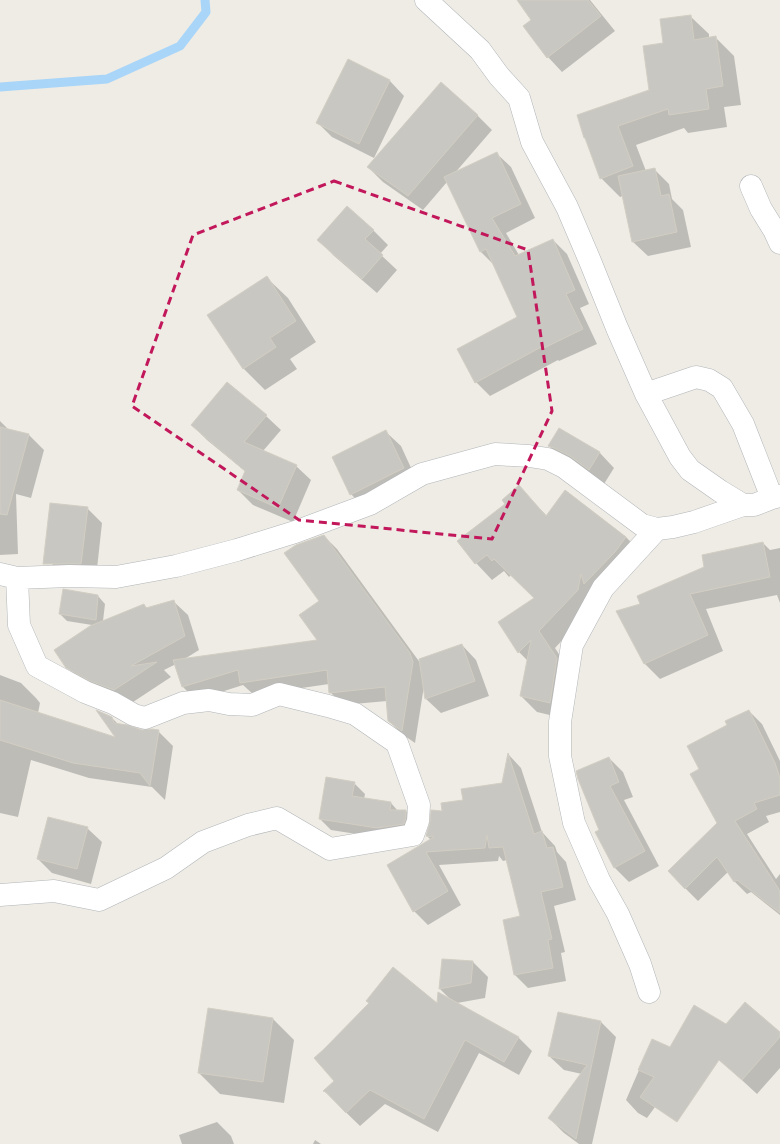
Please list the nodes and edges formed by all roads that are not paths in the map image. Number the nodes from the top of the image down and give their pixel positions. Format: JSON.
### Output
{"nodes":[{"id":1,"x":426,"y":0,"type":"edge"},
{"id":2,"x":751,"y":186,"type":"dead end"},
{"id":3,"x":780,"y":243,"type":"edge"},
{"id":4,"x":646,"y":394,"type":"junction"},
{"id":5,"x":776,"y":497,"type":"edge"},
{"id":6,"x":743,"y":505,"type":"junction"},
{"id":7,"x":657,"y":529,"type":"junction"},
{"id":8,"x":8,"y":576,"type":"edge"},
{"id":9,"x":0,"y":895,"type":"edge"},
{"id":10,"x":649,"y":992,"type":"dead end"}],
"edges":[{"from":1,"to":4,"type":"street"},
{"from":2,"to":3,"type":"street"},
{"from":4,"to":5,"type":"street"},
{"from":4,"to":6,"type":"street"},
{"from":5,"to":6,"type":"street"},
{"from":6,"to":7,"type":"street"},
{"from":7,"to":8,"type":"street"},
{"from":7,"to":10,"type":"street"},
{"from":8,"to":9,"type":"street"}]}
